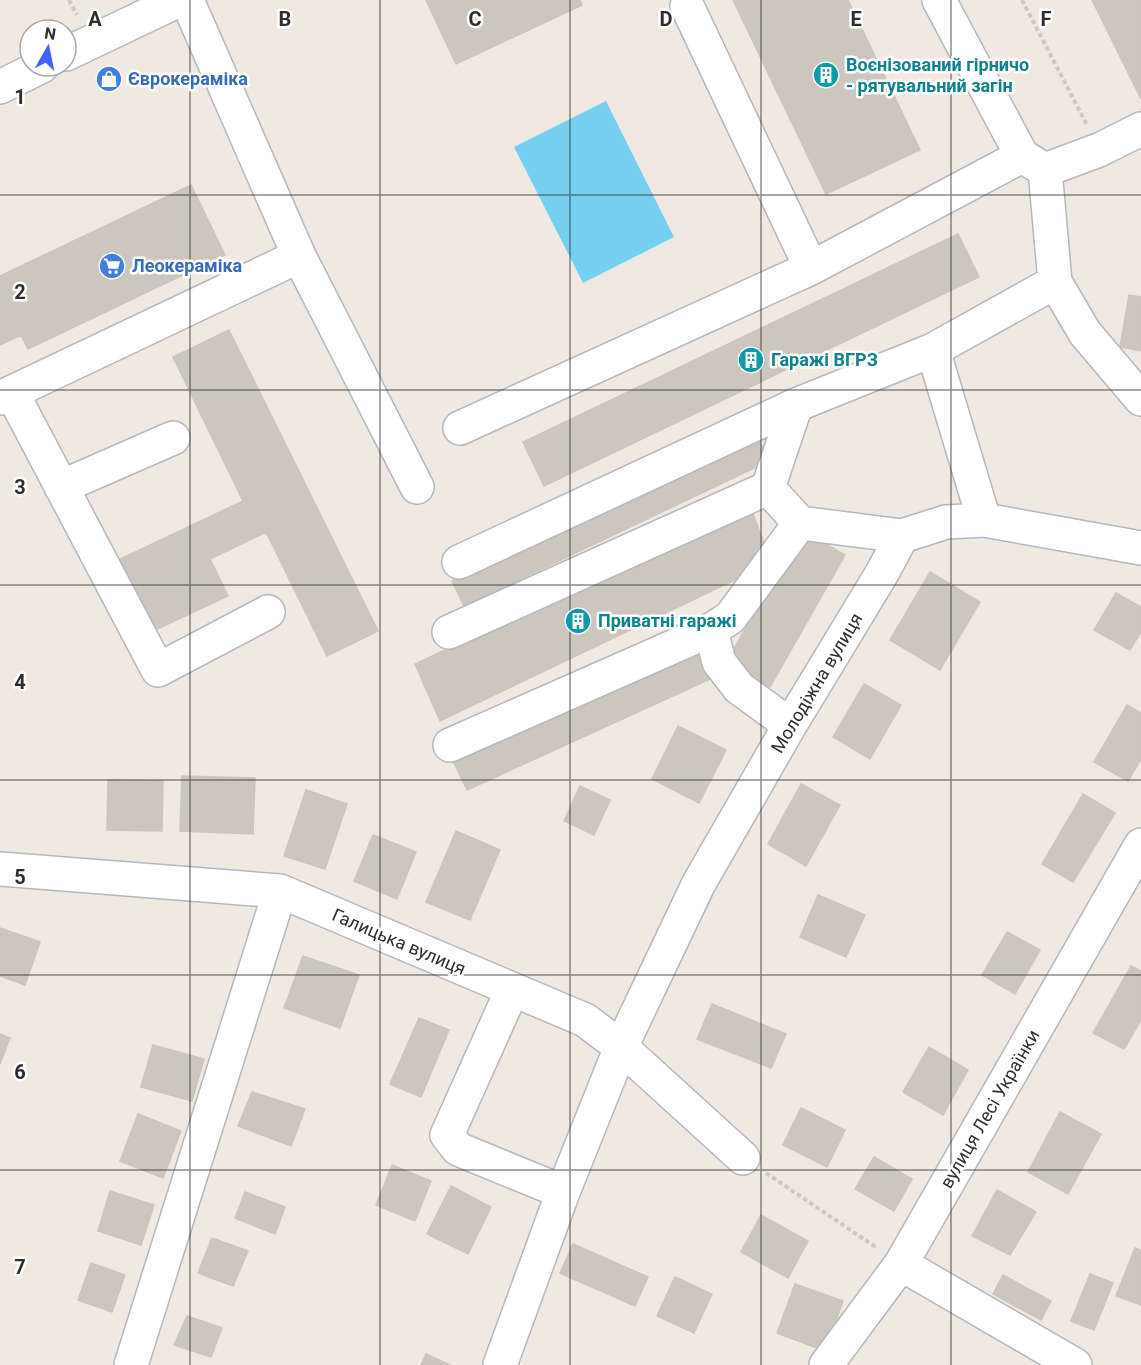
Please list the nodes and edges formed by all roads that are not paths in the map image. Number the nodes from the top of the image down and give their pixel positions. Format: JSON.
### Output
{"nodes":[{"id":1,"x":179,"y":0,"type":"edge"},
{"id":2,"x":187,"y":0,"type":"edge"},
{"id":3,"x":939,"y":0,"type":"edge"},
{"id":4,"x":687,"y":6,"type":"dead end"},
{"id":5,"x":78,"y":48,"type":"edge"},
{"id":6,"x":18,"y":78,"type":"edge"},
{"id":7,"x":0,"y":87,"type":"edge"},
{"id":8,"x":1141,"y":129,"type":"edge"},
{"id":9,"x":1034,"y":163,"type":"junction"},
{"id":10,"x":299,"y":256,"type":"junction"},
{"id":11,"x":812,"y":268,"type":"junction"},
{"id":12,"x":1055,"y":282,"type":"junction"},
{"id":13,"x":933,"y":350,"type":"junction"},
{"id":14,"x":6,"y":396,"type":"edge"},
{"id":15,"x":1141,"y":399,"type":"edge"},
{"id":16,"x":796,"y":405,"type":"junction"},
{"id":17,"x":460,"y":428,"type":"dead end"},
{"id":18,"x":173,"y":438,"type":"dead end"},
{"id":19,"x":61,"y":487,"type":"junction"},
{"id":20,"x":417,"y":487,"type":"dead end"},
{"id":21,"x":768,"y":488,"type":"junction"},
{"id":22,"x":984,"y":520,"type":"junction"},
{"id":23,"x":800,"y":523,"type":"junction"},
{"id":24,"x":902,"y":536,"type":"junction"},
{"id":25,"x":1141,"y":548,"type":"edge"},
{"id":26,"x":459,"y":562,"type":"dead end"},
{"id":27,"x":268,"y":612,"type":"dead end"},
{"id":28,"x":711,"y":630,"type":"junction"},
{"id":29,"x":449,"y":632,"type":"dead end"},
{"id":30,"x":790,"y":725,"type":"junction"},
{"id":31,"x":450,"y":745,"type":"dead end"},
{"id":32,"x":1141,"y":844,"type":"edge"},
{"id":33,"x":0,"y":869,"type":"edge"},
{"id":34,"x":280,"y":891,"type":"junction"},
{"id":35,"x":512,"y":990,"type":"junction"},
{"id":36,"x":621,"y":1047,"type":"junction"},
{"id":37,"x":743,"y":1158,"type":"road end"},
{"id":38,"x":563,"y":1192,"type":"junction"},
{"id":39,"x":901,"y":1264,"type":"junction"},
{"id":40,"x":131,"y":1365,"type":"edge"},
{"id":41,"x":500,"y":1365,"type":"edge"},
{"id":42,"x":826,"y":1365,"type":"edge"},
{"id":43,"x":1075,"y":1365,"type":"edge"}],
"edges":[{"from":1,"to":5,"type":"street"},
{"from":2,"to":10,"type":"street"},
{"from":3,"to":9,"type":"street"},
{"from":4,"to":11,"type":"street"},
{"from":6,"to":7,"type":"street"},
{"from":8,"to":9,"type":"street"},
{"from":9,"to":11,"type":"street"},
{"from":9,"to":12,"type":"street"},
{"from":10,"to":14,"type":"street"},
{"from":10,"to":20,"type":"street"},
{"from":11,"to":17,"type":"street"},
{"from":12,"to":13,"type":"street"},
{"from":12,"to":15,"type":"street"},
{"from":13,"to":16,"type":"street"},
{"from":13,"to":22,"type":"street"},
{"from":14,"to":19,"type":"street"},
{"from":16,"to":21,"type":"street"},
{"from":16,"to":26,"type":"street"},
{"from":18,"to":19,"type":"street"},
{"from":19,"to":27,"type":"street"},
{"from":21,"to":23,"type":"street"},
{"from":21,"to":29,"type":"street"},
{"from":22,"to":24,"type":"street"},
{"from":22,"to":25,"type":"street"},
{"from":23,"to":24,"type":"street"},
{"from":23,"to":28,"type":"street"},
{"from":24,"to":30,"type":"street","name":"Молодіжна вулиця"},
{"from":28,"to":30,"type":"street"},
{"from":28,"to":31,"type":"street"},
{"from":30,"to":36,"type":"street","name":"Молодіжна вулиця"},
{"from":32,"to":39,"type":"street","name":"вулиця Лесі Українки"},
{"from":33,"to":34,"type":"street","name":"Галицька вулиця"},
{"from":34,"to":35,"type":"street","name":"Галицька вулиця"},
{"from":34,"to":40,"type":"street"},
{"from":35,"to":36,"type":"street","name":"Галицька вулиця"},
{"from":35,"to":38,"type":"street"},
{"from":36,"to":37,"type":"street","name":"Галицька вулиця"},
{"from":36,"to":38,"type":"street","name":"Молодіжна вулиця"},
{"from":38,"to":41,"type":"street","name":"Молодіжна вулиця"},
{"from":39,"to":42,"type":"street","name":"вулиця Лесі Українки"},
{"from":39,"to":43,"type":"street"}]}
